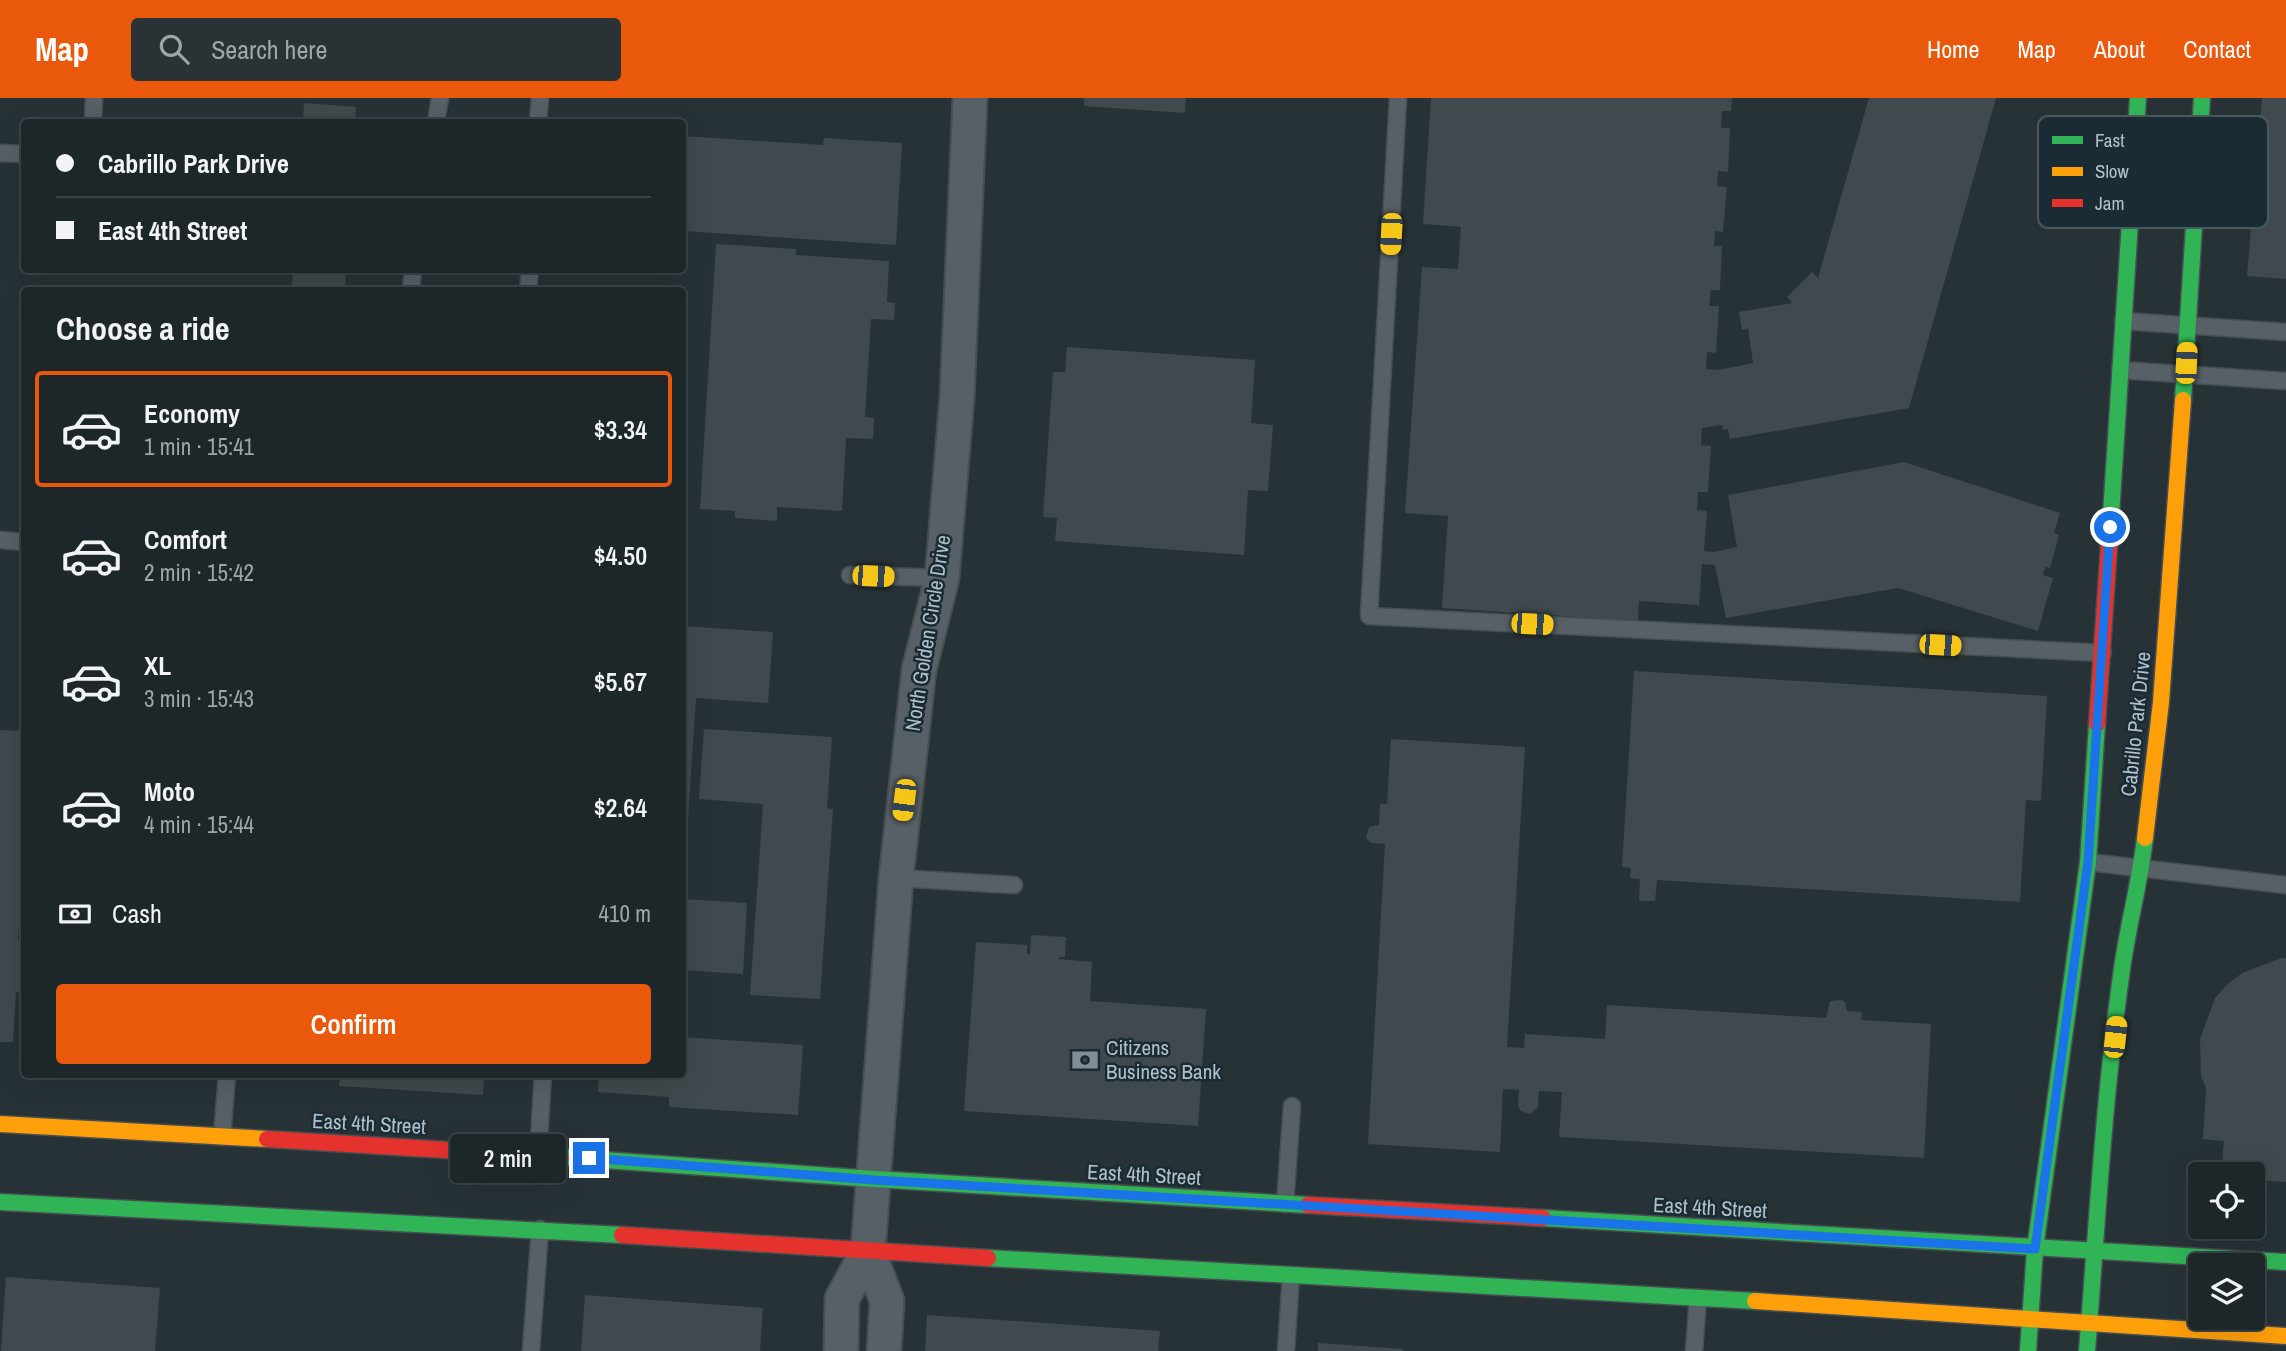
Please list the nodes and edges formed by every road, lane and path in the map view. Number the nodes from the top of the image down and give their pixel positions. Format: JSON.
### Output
{"nodes":[{"id":1,"x":94,"y":98,"type":"edge"},
{"id":2,"x":440,"y":98,"type":"edge"},
{"id":3,"x":540,"y":98,"type":"edge"},
{"id":4,"x":970,"y":98,"type":"edge"},
{"id":5,"x":1398,"y":98,"type":"edge"},
{"id":6,"x":2138,"y":98,"type":"edge"},
{"id":7,"x":2202,"y":98,"type":"edge"},
{"id":8,"x":2137,"y":116,"type":"edge"},
{"id":9,"x":2201,"y":116,"type":"edge"},
{"id":10,"x":93,"y":119,"type":"edge"},
{"id":11,"x":436,"y":119,"type":"edge"},
{"id":12,"x":538,"y":119,"type":"edge"},
{"id":13,"x":0,"y":153,"type":"edge"},
{"id":14,"x":21,"y":154,"type":"edge"},
{"id":15,"x":2129,"y":228,"type":"edge"},
{"id":16,"x":2194,"y":228,"type":"edge"},
{"id":17,"x":2123,"y":321,"type":"junction"},
{"id":18,"x":2188,"y":326,"type":"junction"},
{"id":19,"x":2286,"y":332,"type":"edge"},
{"id":20,"x":2120,"y":370,"type":"junction"},
{"id":21,"x":2185,"y":374,"type":"junction"},
{"id":22,"x":2286,"y":381,"type":"edge"},
{"id":23,"x":0,"y":540,"type":"edge"},
{"id":24,"x":21,"y":542,"type":"edge"},
{"id":25,"x":850,"y":575,"type":"dead end"},
{"id":26,"x":942,"y":578,"type":"junction"},
{"id":27,"x":2103,"y":653,"type":"junction"},
{"id":28,"x":2088,"y":862,"type":"junction"},
{"id":29,"x":2142,"y":866,"type":"junction"},
{"id":30,"x":895,"y":878,"type":"junction"},
{"id":31,"x":1014,"y":885,"type":"dead end"},
{"id":32,"x":2286,"y":885,"type":"edge"},
{"id":33,"x":227,"y":1078,"type":"edge"},
{"id":34,"x":543,"y":1078,"type":"edge"},
{"id":35,"x":1292,"y":1106,"type":"dead end"},
{"id":36,"x":0,"y":1125,"type":"edge"},
{"id":37,"x":29,"y":1126,"type":"junction"},
{"id":38,"x":222,"y":1137,"type":"junction"},
{"id":39,"x":10,"y":1139,"type":"dead end"},
{"id":40,"x":538,"y":1155,"type":"junction"},
{"id":41,"x":874,"y":1180,"type":"junction"},
{"id":42,"x":0,"y":1202,"type":"edge"},
{"id":43,"x":1285,"y":1204,"type":"junction"},
{"id":44,"x":540,"y":1229,"type":"junction"},
{"id":45,"x":2035,"y":1249,"type":"junction"},
{"id":46,"x":869,"y":1251,"type":"junction"},
{"id":47,"x":2095,"y":1252,"type":"junction"},
{"id":48,"x":2286,"y":1262,"type":"edge"},
{"id":49,"x":1291,"y":1275,"type":"junction"},
{"id":50,"x":1698,"y":1298,"type":"junction"},
{"id":51,"x":2030,"y":1318,"type":"junction"},
{"id":52,"x":2089,"y":1322,"type":"junction"},
{"id":53,"x":2286,"y":1336,"type":"edge"},
{"id":54,"x":531,"y":1351,"type":"edge"},
{"id":55,"x":841,"y":1351,"type":"edge"},
{"id":56,"x":884,"y":1351,"type":"edge"},
{"id":57,"x":1286,"y":1351,"type":"edge"},
{"id":58,"x":1694,"y":1351,"type":"edge"},
{"id":59,"x":2028,"y":1351,"type":"edge"},
{"id":60,"x":2087,"y":1351,"type":"edge"}],
"edges":[{"from":1,"to":10,"type":"lane"},
{"from":2,"to":11,"type":"lane"},
{"from":3,"to":12,"type":"lane"},
{"from":4,"to":26,"type":"street","name":"North Golden Circle Drive"},
{"from":5,"to":27,"type":"lane"},
{"from":6,"to":8,"type":"main road","name":"Cabrillo Park Drive"},
{"from":7,"to":9,"type":"main road","name":"Cabrillo Park Drive"},
{"from":13,"to":14,"type":"lane"},
{"from":15,"to":17,"type":"main road","name":"Cabrillo Park Drive"},
{"from":16,"to":18,"type":"main road","name":"Cabrillo Park Drive"},
{"from":17,"to":18,"type":"lane"},
{"from":17,"to":20,"type":"main road","name":"Cabrillo Park Drive"},
{"from":18,"to":19,"type":"lane"},
{"from":18,"to":21,"type":"main road","name":"Cabrillo Park Drive"},
{"from":20,"to":21,"type":"lane"},
{"from":20,"to":27,"type":"main road","name":"Cabrillo Park Drive"},
{"from":21,"to":22,"type":"lane"},
{"from":21,"to":29,"type":"main road","name":"Cabrillo Park Drive"},
{"from":23,"to":24,"type":"lane"},
{"from":25,"to":26,"type":"lane"},
{"from":26,"to":30,"type":"street","name":"North Golden Circle Drive"},
{"from":27,"to":28,"type":"main road","name":"Cabrillo Park Drive"},
{"from":28,"to":29,"type":"lane"},
{"from":28,"to":45,"type":"main road","name":"Cabrillo Park Drive"},
{"from":29,"to":32,"type":"lane"},
{"from":29,"to":47,"type":"main road","name":"Cabrillo Park Drive"},
{"from":30,"to":31,"type":"lane"},
{"from":30,"to":41,"type":"street","name":"North Golden Circle Drive"},
{"from":33,"to":38,"type":"lane"},
{"from":34,"to":40,"type":"lane"},
{"from":35,"to":43,"type":"lane"},
{"from":36,"to":37,"type":"main road","name":"East 4th Street"},
{"from":37,"to":38,"type":"main road","name":"East 4th Street"},
{"from":37,"to":39,"type":"main road"},
{"from":38,"to":40,"type":"main road","name":"East 4th Street"},
{"from":40,"to":41,"type":"main road","name":"East 4th Street"},
{"from":41,"to":43,"type":"main road","name":"East 4th Street"},
{"from":41,"to":46,"type":"street","name":"North Golden Circle Drive"},
{"from":42,"to":44,"type":"main road"},
{"from":43,"to":45,"type":"main road","name":"East 4th Street"},
{"from":44,"to":46,"type":"main road"},
{"from":44,"to":54,"type":"lane"},
{"from":45,"to":47,"type":"main road","name":"East 4th Street"},
{"from":45,"to":51,"type":"main road","name":"Cabrillo Park Drive"},
{"from":46,"to":49,"type":"main road"},
{"from":46,"to":55,"type":"street","name":"North Golden Circle Drive"},
{"from":46,"to":56,"type":"street","name":"North Golden Circle Drive"},
{"from":47,"to":48,"type":"main road","name":"East 4th Street"},
{"from":47,"to":52,"type":"main road","name":"Cabrillo Park Drive"},
{"from":49,"to":50,"type":"main road"},
{"from":49,"to":57,"type":"lane"},
{"from":50,"to":51,"type":"main road"},
{"from":50,"to":58,"type":"lane"},
{"from":51,"to":52,"type":"main road"},
{"from":51,"to":59,"type":"main road","name":"Cabrillo Park Drive"},
{"from":52,"to":53,"type":"main road"},
{"from":52,"to":60,"type":"main road","name":"Cabrillo Park Drive"}]}
